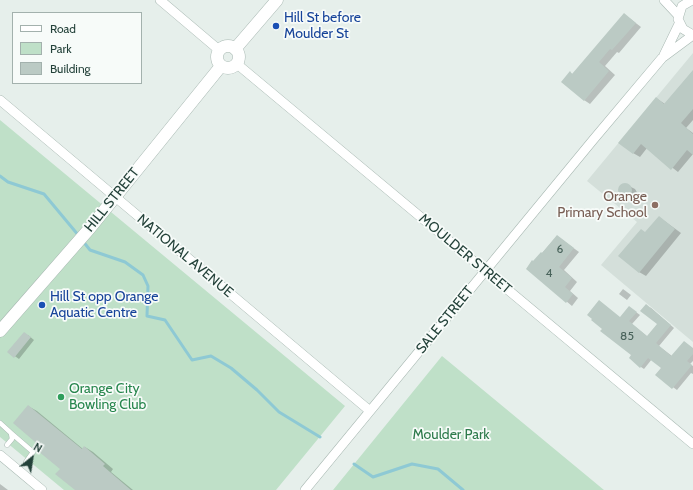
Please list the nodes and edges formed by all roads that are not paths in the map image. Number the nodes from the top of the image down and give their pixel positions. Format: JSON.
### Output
{"nodes":[{"id":1,"x":160,"y":0,"type":"edge"},
{"id":2,"x":277,"y":0,"type":"edge"},
{"id":3,"x":664,"y":0,"type":"edge"},
{"id":4,"x":690,"y":0,"type":"edge"},
{"id":5,"x":679,"y":19,"type":"junction"},
{"id":6,"x":693,"y":35,"type":"edge"},
{"id":7,"x":236,"y":49,"type":"junction"},
{"id":8,"x":219,"y":50,"type":"junction"},
{"id":9,"x":662,"y":58,"type":"junction"},
{"id":10,"x":237,"y":64,"type":"junction"},
{"id":11,"x":221,"y":66,"type":"junction"},
{"id":12,"x":0,"y":100,"type":"edge"},
{"id":13,"x":115,"y":197,"type":"junction"},
{"id":14,"x":485,"y":271,"type":"junction"},
{"id":15,"x":0,"y":331,"type":"edge"},
{"id":16,"x":370,"y":411,"type":"junction"},
{"id":17,"x":0,"y":423,"type":"edge"},
{"id":18,"x":11,"y":433,"type":"junction"},
{"id":19,"x":693,"y":444,"type":"edge"},
{"id":20,"x":7,"y":445,"type":"dead end"},
{"id":21,"x":0,"y":455,"type":"edge"},
{"id":22,"x":26,"y":462,"type":"dead end"},
{"id":23,"x":42,"y":490,"type":"edge"},
{"id":24,"x":305,"y":490,"type":"edge"}],
"edges":[{"from":1,"to":8,"type":"street"},
{"from":2,"to":7,"type":"street"},
{"from":3,"to":5,"type":"street"},
{"from":4,"to":5,"type":"street","name":"SALE STREET"},
{"from":5,"to":6,"type":"street"},
{"from":5,"to":9,"type":"street","name":"SALE STREET"},
{"from":6,"to":9,"type":"street","name":"SALE STREET"},
{"from":7,"to":8,"type":"street"},
{"from":7,"to":10,"type":"street"},
{"from":8,"to":11,"type":"street"},
{"from":9,"to":14,"type":"street","name":"SALE STREET"},
{"from":10,"to":11,"type":"street"},
{"from":10,"to":14,"type":"street","name":"MOULDER STREET"},
{"from":11,"to":13,"type":"street","name":"HILL STREET"},
{"from":12,"to":13,"type":"street","name":"NATIONAL AVENUE"},
{"from":13,"to":15,"type":"street","name":"HILL STREET"},
{"from":13,"to":16,"type":"street","name":"NATIONAL AVENUE"},
{"from":14,"to":16,"type":"street","name":"SALE STREET"},
{"from":14,"to":19,"type":"street","name":"MOULDER STREET"},
{"from":16,"to":24,"type":"street","name":"SALE STREET"},
{"from":17,"to":18,"type":"lane"},
{"from":18,"to":20,"type":"lane"},
{"from":18,"to":22,"type":"lane"},
{"from":21,"to":23,"type":"street"}]}
